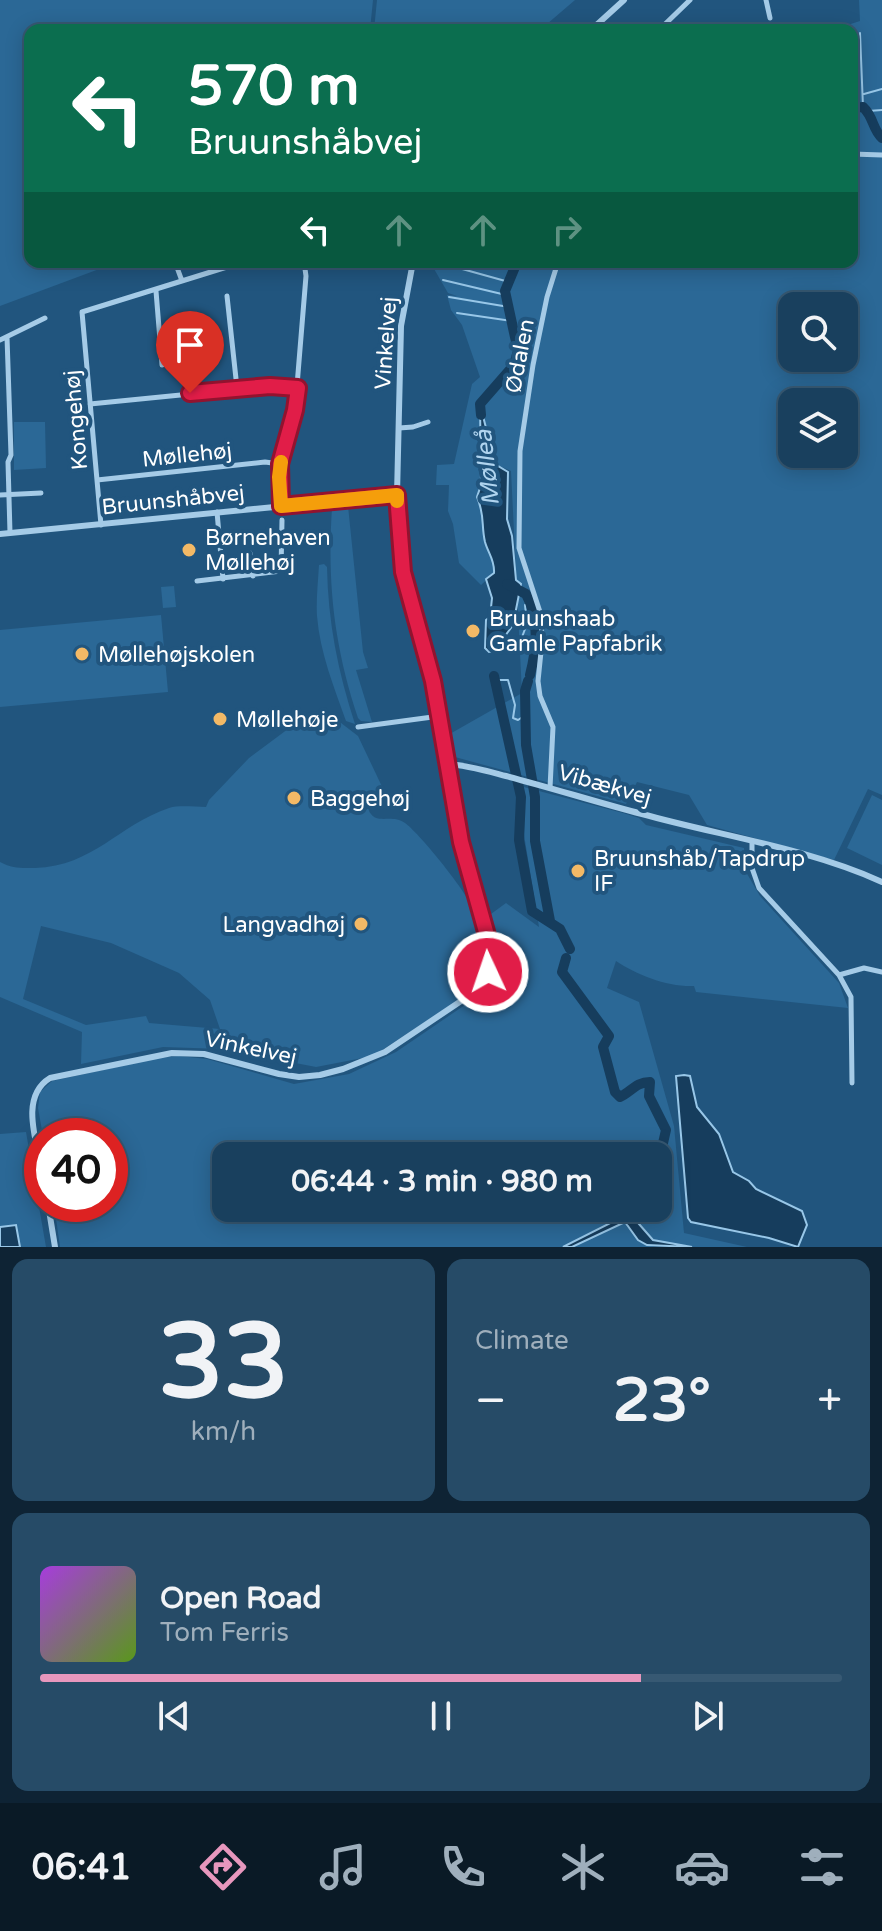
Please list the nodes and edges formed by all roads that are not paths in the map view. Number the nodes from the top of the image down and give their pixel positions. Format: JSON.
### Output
{"nodes":[{"id":1,"x":624,"y":0,"type":"edge"},
{"id":2,"x":690,"y":0,"type":"edge"},
{"id":3,"x":766,"y":0,"type":"edge"},
{"id":4,"x":770,"y":18,"type":"dead end"},
{"id":5,"x":598,"y":24,"type":"edge"},
{"id":6,"x":665,"y":24,"type":"edge"},
{"id":7,"x":858,"y":154,"type":"edge"},
{"id":8,"x":882,"y":155,"type":"edge"},
{"id":9,"x":177,"y":268,"type":"edge"},
{"id":10,"x":224,"y":268,"type":"edge"},
{"id":11,"x":304,"y":268,"type":"edge"},
{"id":12,"x":412,"y":268,"type":"edge"},
{"id":13,"x":556,"y":268,"type":"edge"},
{"id":14,"x":182,"y":281,"type":"junction"},
{"id":15,"x":156,"y":291,"type":"junction"},
{"id":16,"x":227,"y":296,"type":"dead end"},
{"id":17,"x":45,"y":318,"type":"dead end"},
{"id":18,"x":3,"y":339,"type":"edge"},
{"id":19,"x":162,"y":365,"type":"dead end"},
{"id":20,"x":237,"y":388,"type":"junction"},
{"id":21,"x":298,"y":388,"type":"junction"},
{"id":22,"x":90,"y":404,"type":"junction"},
{"id":23,"x":428,"y":422,"type":"dead end"},
{"id":24,"x":399,"y":428,"type":"junction"},
{"id":25,"x":280,"y":464,"type":"junction"},
{"id":26,"x":97,"y":480,"type":"junction"},
{"id":27,"x":41,"y":493,"type":"dead end"},
{"id":28,"x":0,"y":495,"type":"edge"},
{"id":29,"x":9,"y":495,"type":"junction"},
{"id":30,"x":397,"y":495,"type":"junction"},
{"id":31,"x":281,"y":506,"type":"junction"},
{"id":32,"x":217,"y":512,"type":"junction"},
{"id":33,"x":282,"y":520,"type":"dead end"},
{"id":34,"x":101,"y":525,"type":"junction"},
{"id":35,"x":10,"y":533,"type":"junction"},
{"id":36,"x":0,"y":534,"type":"edge"},
{"id":37,"x":250,"y":553,"type":"dead end"},
{"id":38,"x":253,"y":576,"type":"junction"},
{"id":39,"x":223,"y":579,"type":"junction"},
{"id":40,"x":197,"y":581,"type":"dead end"},
{"id":41,"x":440,"y":716,"type":"junction"},
{"id":42,"x":358,"y":727,"type":"dead end"},
{"id":43,"x":447,"y":764,"type":"junction"},
{"id":44,"x":550,"y":788,"type":"junction"},
{"id":45,"x":752,"y":842,"type":"junction"},
{"id":46,"x":882,"y":882,"type":"edge"},
{"id":47,"x":882,"y":972,"type":"edge"},
{"id":48,"x":839,"y":975,"type":"junction"},
{"id":49,"x":852,"y":1083,"type":"dead end"},
{"id":50,"x":34,"y":1118,"type":"edge"},
{"id":51,"x":51,"y":1222,"type":"edge"},
{"id":52,"x":55,"y":1247,"type":"edge"}],
"edges":[{"from":1,"to":5,"type":"street"},
{"from":2,"to":6,"type":"street"},
{"from":3,"to":4,"type":"street"},
{"from":7,"to":8,"type":"street"},
{"from":9,"to":14,"type":"street"},
{"from":10,"to":14,"type":"street"},
{"from":11,"to":21,"type":"street"},
{"from":12,"to":24,"type":"street","name":"Vinkelvej"},
{"from":13,"to":44,"type":"street","name":"Ødalen"},
{"from":14,"to":15,"type":"street"},
{"from":15,"to":19,"type":"street"},
{"from":15,"to":22,"type":"street","name":"Kongehøj"},
{"from":16,"to":20,"type":"street"},
{"from":17,"to":18,"type":"street"},
{"from":18,"to":29,"type":"street"},
{"from":20,"to":21,"type":"street"},
{"from":20,"to":22,"type":"street"},
{"from":21,"to":25,"type":"street"},
{"from":22,"to":26,"type":"street","name":"Kongehøj"},
{"from":23,"to":24,"type":"street"},
{"from":24,"to":30,"type":"street","name":"Vinkelvej"},
{"from":25,"to":26,"type":"street","name":"Møllehøj"},
{"from":25,"to":31,"type":"street"},
{"from":26,"to":34,"type":"street","name":"Kongehøj"},
{"from":27,"to":29,"type":"street"},
{"from":28,"to":29,"type":"street"},
{"from":29,"to":35,"type":"street"},
{"from":30,"to":31,"type":"street","name":"Bruunshåbvej"},
{"from":30,"to":41,"type":"street","name":"Vinkelvej"},
{"from":31,"to":32,"type":"street","name":"Bruunshåbvej"},
{"from":32,"to":34,"type":"street","name":"Bruunshåbvej"},
{"from":32,"to":39,"type":"street"},
{"from":33,"to":38,"type":"street"},
{"from":34,"to":35,"type":"street","name":"Bruunshåbvej"},
{"from":35,"to":36,"type":"street","name":"Bruunshåbvej"},
{"from":37,"to":38,"type":"street"},
{"from":38,"to":39,"type":"street"},
{"from":39,"to":40,"type":"street"},
{"from":41,"to":42,"type":"street"},
{"from":41,"to":43,"type":"street","name":"Vinkelvej"},
{"from":43,"to":44,"type":"street","name":"Vibækvej"},
{"from":43,"to":50,"type":"street","name":"Vinkelvej"},
{"from":44,"to":45,"type":"street","name":"Vibækvej"},
{"from":45,"to":46,"type":"street","name":"Vibækvej"},
{"from":45,"to":48,"type":"street"},
{"from":47,"to":48,"type":"street"},
{"from":48,"to":49,"type":"street"},
{"from":51,"to":52,"type":"street"}]}
